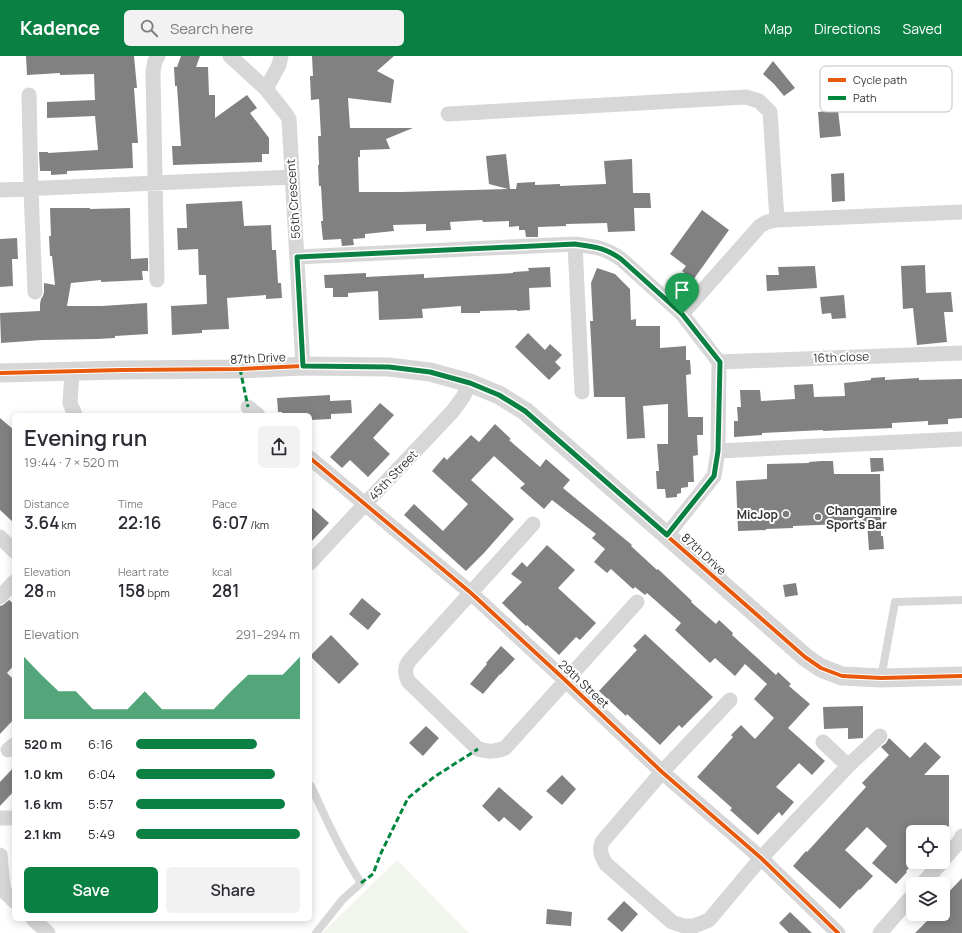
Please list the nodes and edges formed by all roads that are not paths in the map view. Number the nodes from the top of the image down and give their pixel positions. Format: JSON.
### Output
{"nodes":[{"id":1,"x":158,"y":56,"type":"edge"},
{"id":2,"x":230,"y":56,"type":"edge"},
{"id":3,"x":281,"y":56,"type":"edge"},
{"id":4,"x":266,"y":89,"type":"junction"},
{"id":5,"x":29,"y":95,"type":"dead end"},
{"id":6,"x":448,"y":114,"type":"dead end"},
{"id":7,"x":292,"y":177,"type":"junction"},
{"id":8,"x":155,"y":183,"type":"junction"},
{"id":9,"x":31,"y":189,"type":"junction"},
{"id":10,"x":0,"y":190,"type":"edge"},
{"id":11,"x":962,"y":212,"type":"edge"},
{"id":12,"x":777,"y":220,"type":"junction"},
{"id":13,"x":575,"y":244,"type":"junction"},
{"id":14,"x":297,"y":257,"type":"junction"},
{"id":15,"x":157,"y":280,"type":"dead end"},
{"id":16,"x":35,"y":292,"type":"dead end"},
{"id":17,"x":682,"y":314,"type":"junction"},
{"id":18,"x":962,"y":353,"type":"edge"},
{"id":19,"x":720,"y":362,"type":"junction"},
{"id":20,"x":303,"y":366,"type":"junction"},
{"id":21,"x":72,"y":372,"type":"junction"},
{"id":22,"x":0,"y":373,"type":"edge"},
{"id":23,"x":470,"y":383,"type":"junction"},
{"id":24,"x":582,"y":392,"type":"dead end"},
{"id":25,"x":74,"y":413,"type":"edge"},
{"id":26,"x":962,"y":438,"type":"edge"},
{"id":27,"x":718,"y":451,"type":"junction"},
{"id":28,"x":312,"y":460,"type":"edge"},
{"id":29,"x":365,"y":504,"type":"junction"},
{"id":30,"x":533,"y":524,"type":"dead end"},
{"id":31,"x":667,"y":535,"type":"junction"},
{"id":32,"x":0,"y":537,"type":"edge"},
{"id":33,"x":12,"y":549,"type":"edge"},
{"id":34,"x":312,"y":561,"type":"edge"},
{"id":35,"x":12,"y":584,"type":"edge"},
{"id":36,"x":471,"y":593,"type":"junction"},
{"id":37,"x":0,"y":597,"type":"edge"},
{"id":38,"x":962,"y":600,"type":"edge"},
{"id":39,"x":637,"y":602,"type":"dead end"},
{"id":40,"x":962,"y":676,"type":"edge"},
{"id":41,"x":881,"y":678,"type":"junction"},
{"id":42,"x":565,"y":680,"type":"junction"},
{"id":43,"x":730,"y":700,"type":"dead end"},
{"id":44,"x":880,"y":736,"type":"dead end"},
{"id":45,"x":823,"y":742,"type":"dead end"},
{"id":46,"x":848,"y":766,"type":"junction"},
{"id":47,"x":662,"y":772,"type":"junction"},
{"id":48,"x":312,"y":788,"type":"edge"},
{"id":49,"x":0,"y":818,"type":"edge"},
{"id":50,"x":12,"y":818,"type":"edge"},
{"id":51,"x":962,"y":836,"type":"edge"},
{"id":52,"x":950,"y":852,"type":"edge"},
{"id":53,"x":0,"y":855,"type":"edge"},
{"id":54,"x":761,"y":858,"type":"junction"},
{"id":55,"x":935,"y":869,"type":"edge"},
{"id":56,"x":928,"y":877,"type":"edge"},
{"id":57,"x":12,"y":899,"type":"edge"},
{"id":58,"x":906,"y":903,"type":"edge"},
{"id":59,"x":35,"y":921,"type":"edge"},
{"id":60,"x":48,"y":933,"type":"edge"},
{"id":61,"x":316,"y":933,"type":"edge"},
{"id":62,"x":838,"y":933,"type":"edge"},
{"id":63,"x":880,"y":933,"type":"edge"}],
"edges":[{"from":1,"to":8,"type":"street"},
{"from":2,"to":4,"type":"street","name":"56th Crescent"},
{"from":3,"to":4,"type":"street"},
{"from":4,"to":7,"type":"street","name":"56th Crescent"},
{"from":5,"to":9,"type":"street"},
{"from":6,"to":12,"type":"street"},
{"from":7,"to":8,"type":"street"},
{"from":7,"to":14,"type":"street","name":"56th Crescent"},
{"from":8,"to":9,"type":"street"},
{"from":8,"to":15,"type":"street"},
{"from":9,"to":10,"type":"street"},
{"from":9,"to":16,"type":"street"},
{"from":11,"to":12,"type":"street"},
{"from":12,"to":17,"type":"street"},
{"from":13,"to":14,"type":"street"},
{"from":13,"to":17,"type":"street"},
{"from":13,"to":24,"type":"street"},
{"from":14,"to":20,"type":"street","name":"56th Crescent"},
{"from":17,"to":19,"type":"street"},
{"from":18,"to":19,"type":"street","name":"16th close"},
{"from":19,"to":27,"type":"street"},
{"from":20,"to":21,"type":"street","name":"87th Drive"},
{"from":20,"to":23,"type":"street","name":"87th Drive"},
{"from":21,"to":22,"type":"street","name":"87th Drive"},
{"from":21,"to":25,"type":"street"},
{"from":23,"to":29,"type":"street","name":"45th Street"},
{"from":23,"to":31,"type":"street","name":"87th Drive"},
{"from":26,"to":27,"type":"street"},
{"from":27,"to":31,"type":"street"},
{"from":28,"to":29,"type":"street","name":"29th Street"},
{"from":29,"to":34,"type":"street","name":"45th Street"},
{"from":29,"to":36,"type":"street","name":"29th Street"},
{"from":30,"to":36,"type":"street"},
{"from":31,"to":41,"type":"street","name":"87th Drive"},
{"from":32,"to":33,"type":"street"},
{"from":35,"to":37,"type":"street"},
{"from":36,"to":42,"type":"street","name":"29th Street"},
{"from":36,"to":42,"type":"street"},
{"from":38,"to":41,"type":"lane"},
{"from":39,"to":42,"type":"street"},
{"from":40,"to":41,"type":"street","name":"87th Drive"},
{"from":42,"to":47,"type":"street","name":"29th Street"},
{"from":43,"to":47,"type":"street"},
{"from":44,"to":46,"type":"street"},
{"from":45,"to":46,"type":"street"},
{"from":46,"to":54,"type":"street"},
{"from":47,"to":54,"type":"street","name":"29th Street"},
{"from":47,"to":54,"type":"street"},
{"from":48,"to":61,"type":"lane"},
{"from":49,"to":50,"type":"street"},
{"from":51,"to":52,"type":"street"},
{"from":53,"to":57,"type":"street"},
{"from":54,"to":62,"type":"street","name":"29th Street"},
{"from":55,"to":56,"type":"street"},
{"from":58,"to":63,"type":"street"},
{"from":59,"to":60,"type":"street"}]}
